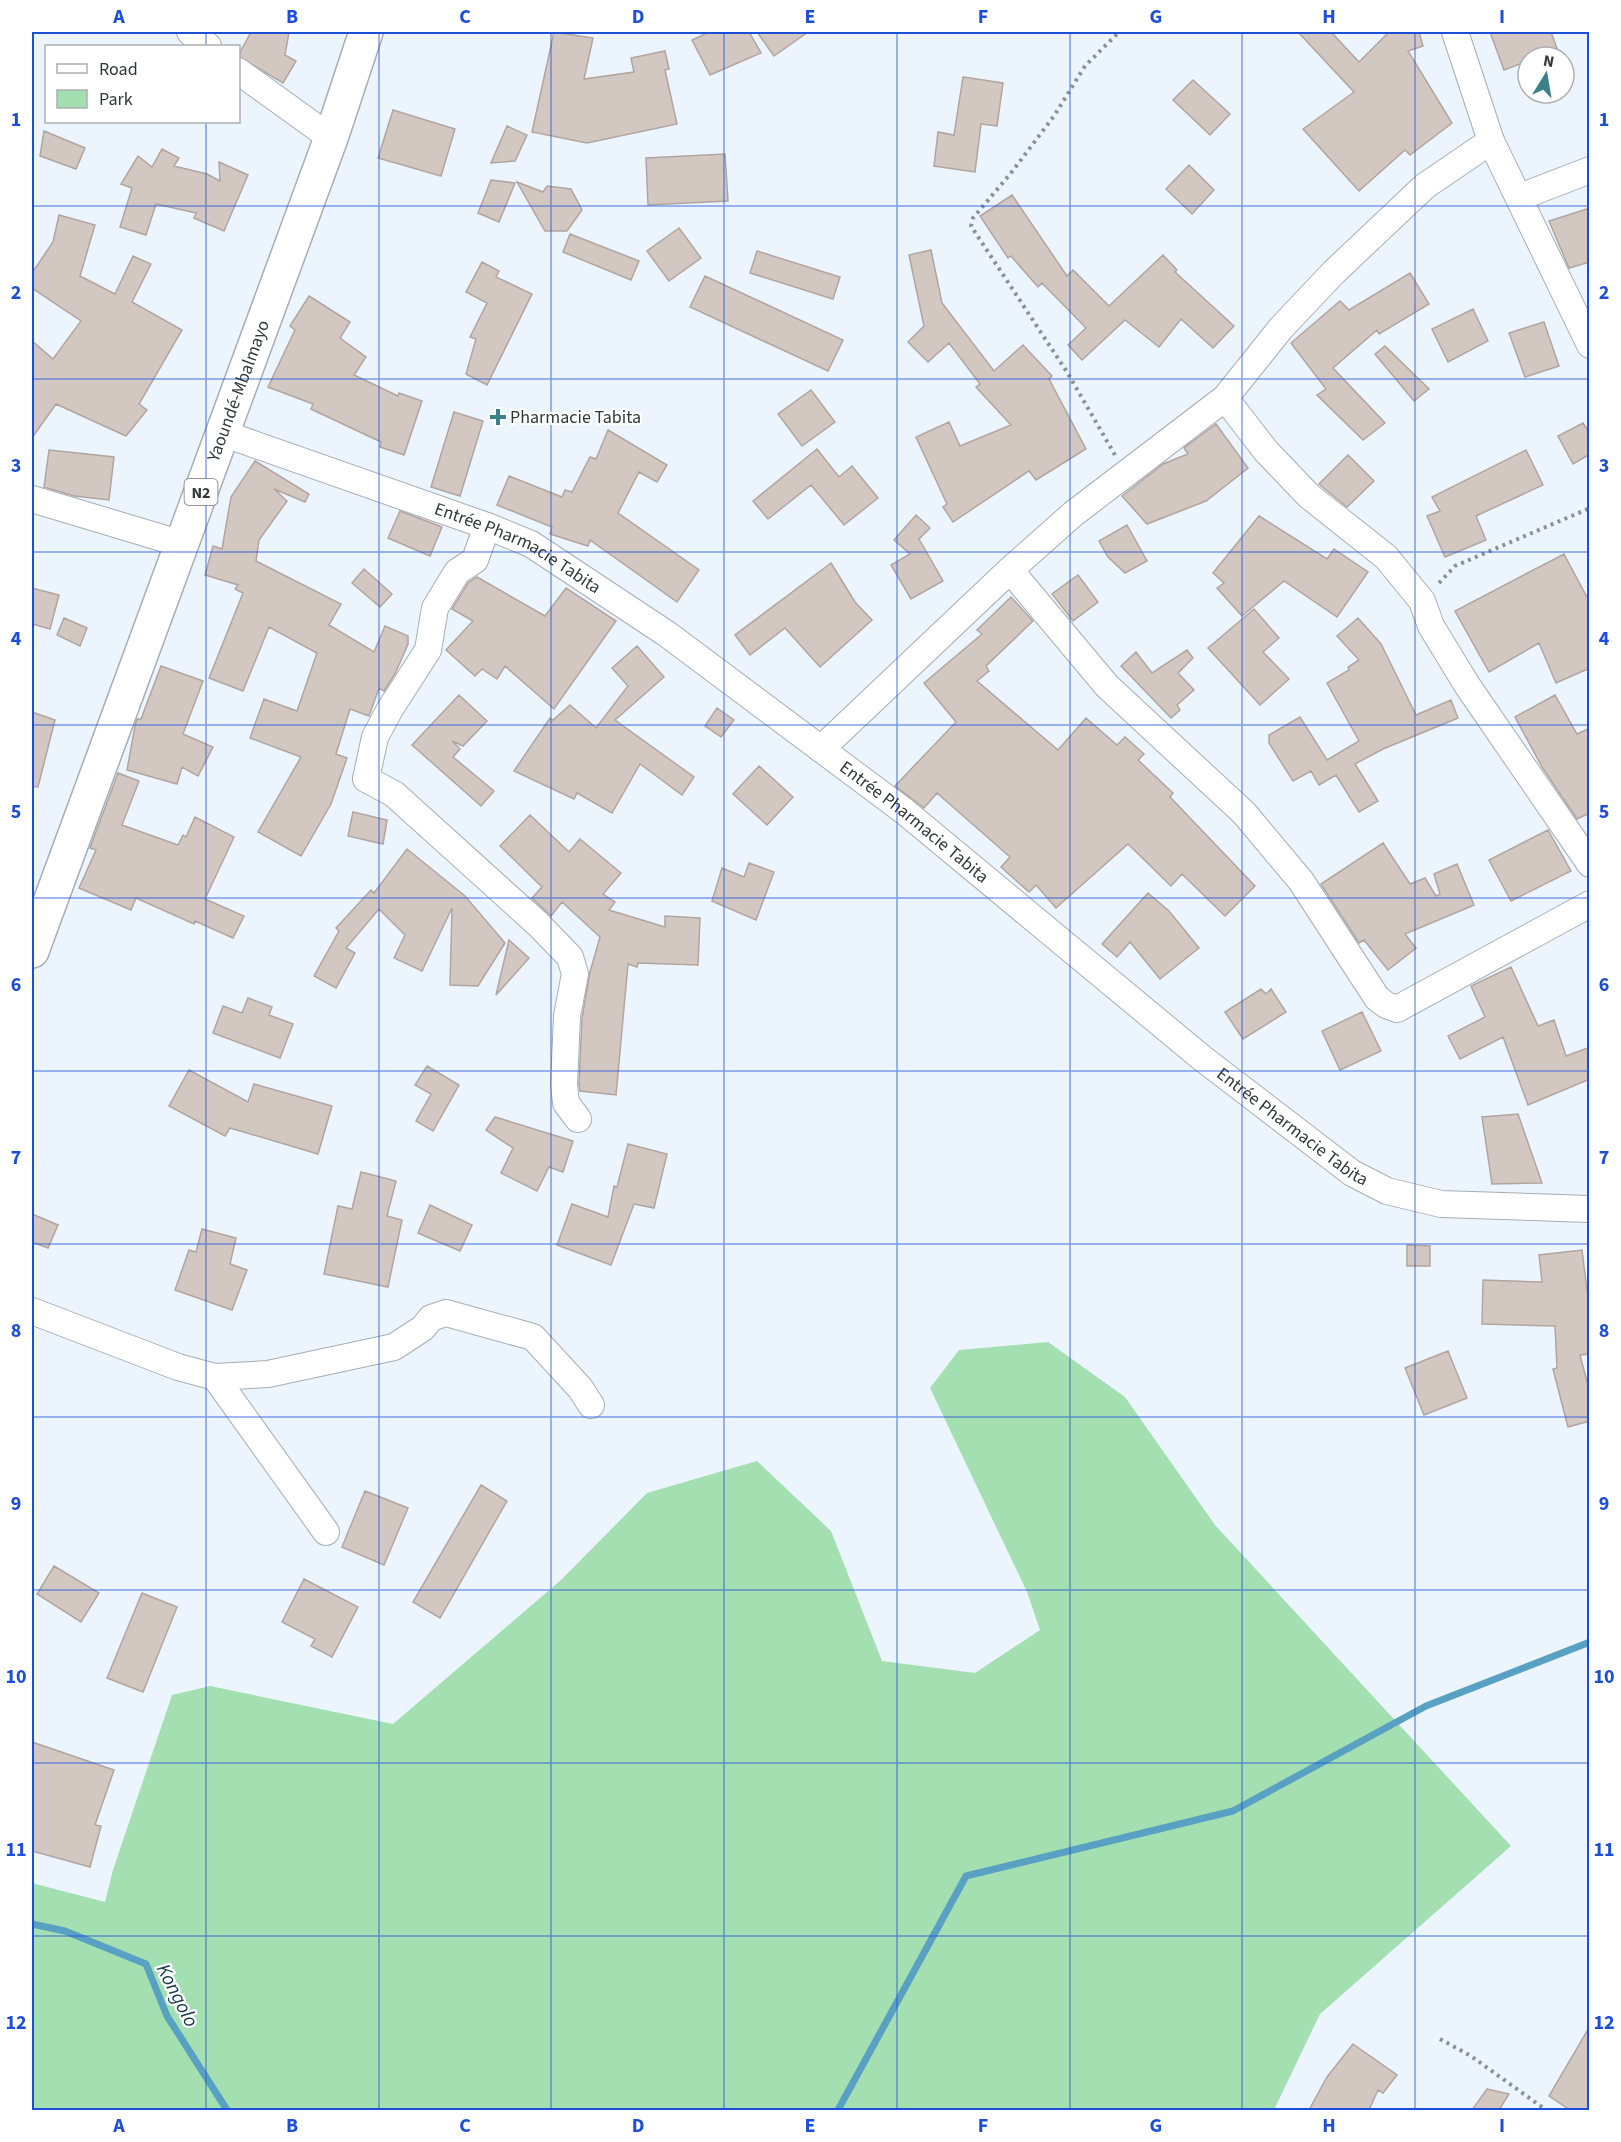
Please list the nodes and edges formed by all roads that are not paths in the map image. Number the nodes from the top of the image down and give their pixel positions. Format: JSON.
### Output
{"nodes":[{"id":1,"x":190,"y":32,"type":"edge"},
{"id":2,"x":366,"y":32,"type":"edge"},
{"id":3,"x":1455,"y":32,"type":"edge"},
{"id":4,"x":207,"y":45,"type":"edge"},
{"id":5,"x":240,"y":72,"type":"edge"},
{"id":6,"x":332,"y":138,"type":"junction"},
{"id":7,"x":1491,"y":141,"type":"junction"},
{"id":8,"x":1590,"y":170,"type":"edge"},
{"id":9,"x":1520,"y":197,"type":"junction"},
{"id":10,"x":1590,"y":345,"type":"edge"},
{"id":11,"x":1225,"y":398,"type":"junction"},
{"id":12,"x":222,"y":433,"type":"junction"},
{"id":13,"x":32,"y":499,"type":"edge"},
{"id":14,"x":487,"y":526,"type":"junction"},
{"id":15,"x":182,"y":544,"type":"junction"},
{"id":16,"x":1010,"y":570,"type":"junction"},
{"id":17,"x":821,"y":748,"type":"junction"},
{"id":18,"x":1590,"y":864,"type":"edge"},
{"id":19,"x":1590,"y":904,"type":"edge"},
{"id":20,"x":32,"y":951,"type":"edge"},
{"id":21,"x":578,"y":1119,"type":"dead end"},
{"id":22,"x":1590,"y":1209,"type":"edge"},
{"id":23,"x":32,"y":1311,"type":"edge"},
{"id":24,"x":215,"y":1377,"type":"junction"},
{"id":25,"x":591,"y":1405,"type":"dead end"},
{"id":26,"x":326,"y":1532,"type":"dead end"}],
"edges":[{"from":1,"to":4,"type":"street"},
{"from":2,"to":6,"type":"highway","name":"Yaoundé-Mbalmayo","number":"N2"},
{"from":3,"to":7,"type":"street"},
{"from":5,"to":6,"type":"street"},
{"from":6,"to":12,"type":"highway","name":"Yaoundé-Mbalmayo","number":"N2"},
{"from":7,"to":9,"type":"street"},
{"from":7,"to":11,"type":"street"},
{"from":8,"to":9,"type":"street"},
{"from":9,"to":10,"type":"street"},
{"from":11,"to":16,"type":"street"},
{"from":11,"to":18,"type":"street"},
{"from":12,"to":14,"type":"street","name":"Entrée Pharmacie Tabita"},
{"from":12,"to":15,"type":"highway","name":"Yaoundé-Mbalmayo","number":"N2"},
{"from":13,"to":15,"type":"street"},
{"from":14,"to":17,"type":"street","name":"Entrée Pharmacie Tabita"},
{"from":14,"to":21,"type":"street"},
{"from":15,"to":20,"type":"highway","name":"Yaoundé-Mbalmayo","number":"N2"},
{"from":16,"to":17,"type":"street"},
{"from":16,"to":19,"type":"street"},
{"from":17,"to":22,"type":"street","name":"Entrée Pharmacie Tabita"},
{"from":23,"to":24,"type":"street"},
{"from":24,"to":25,"type":"street"},
{"from":24,"to":26,"type":"street"}]}
